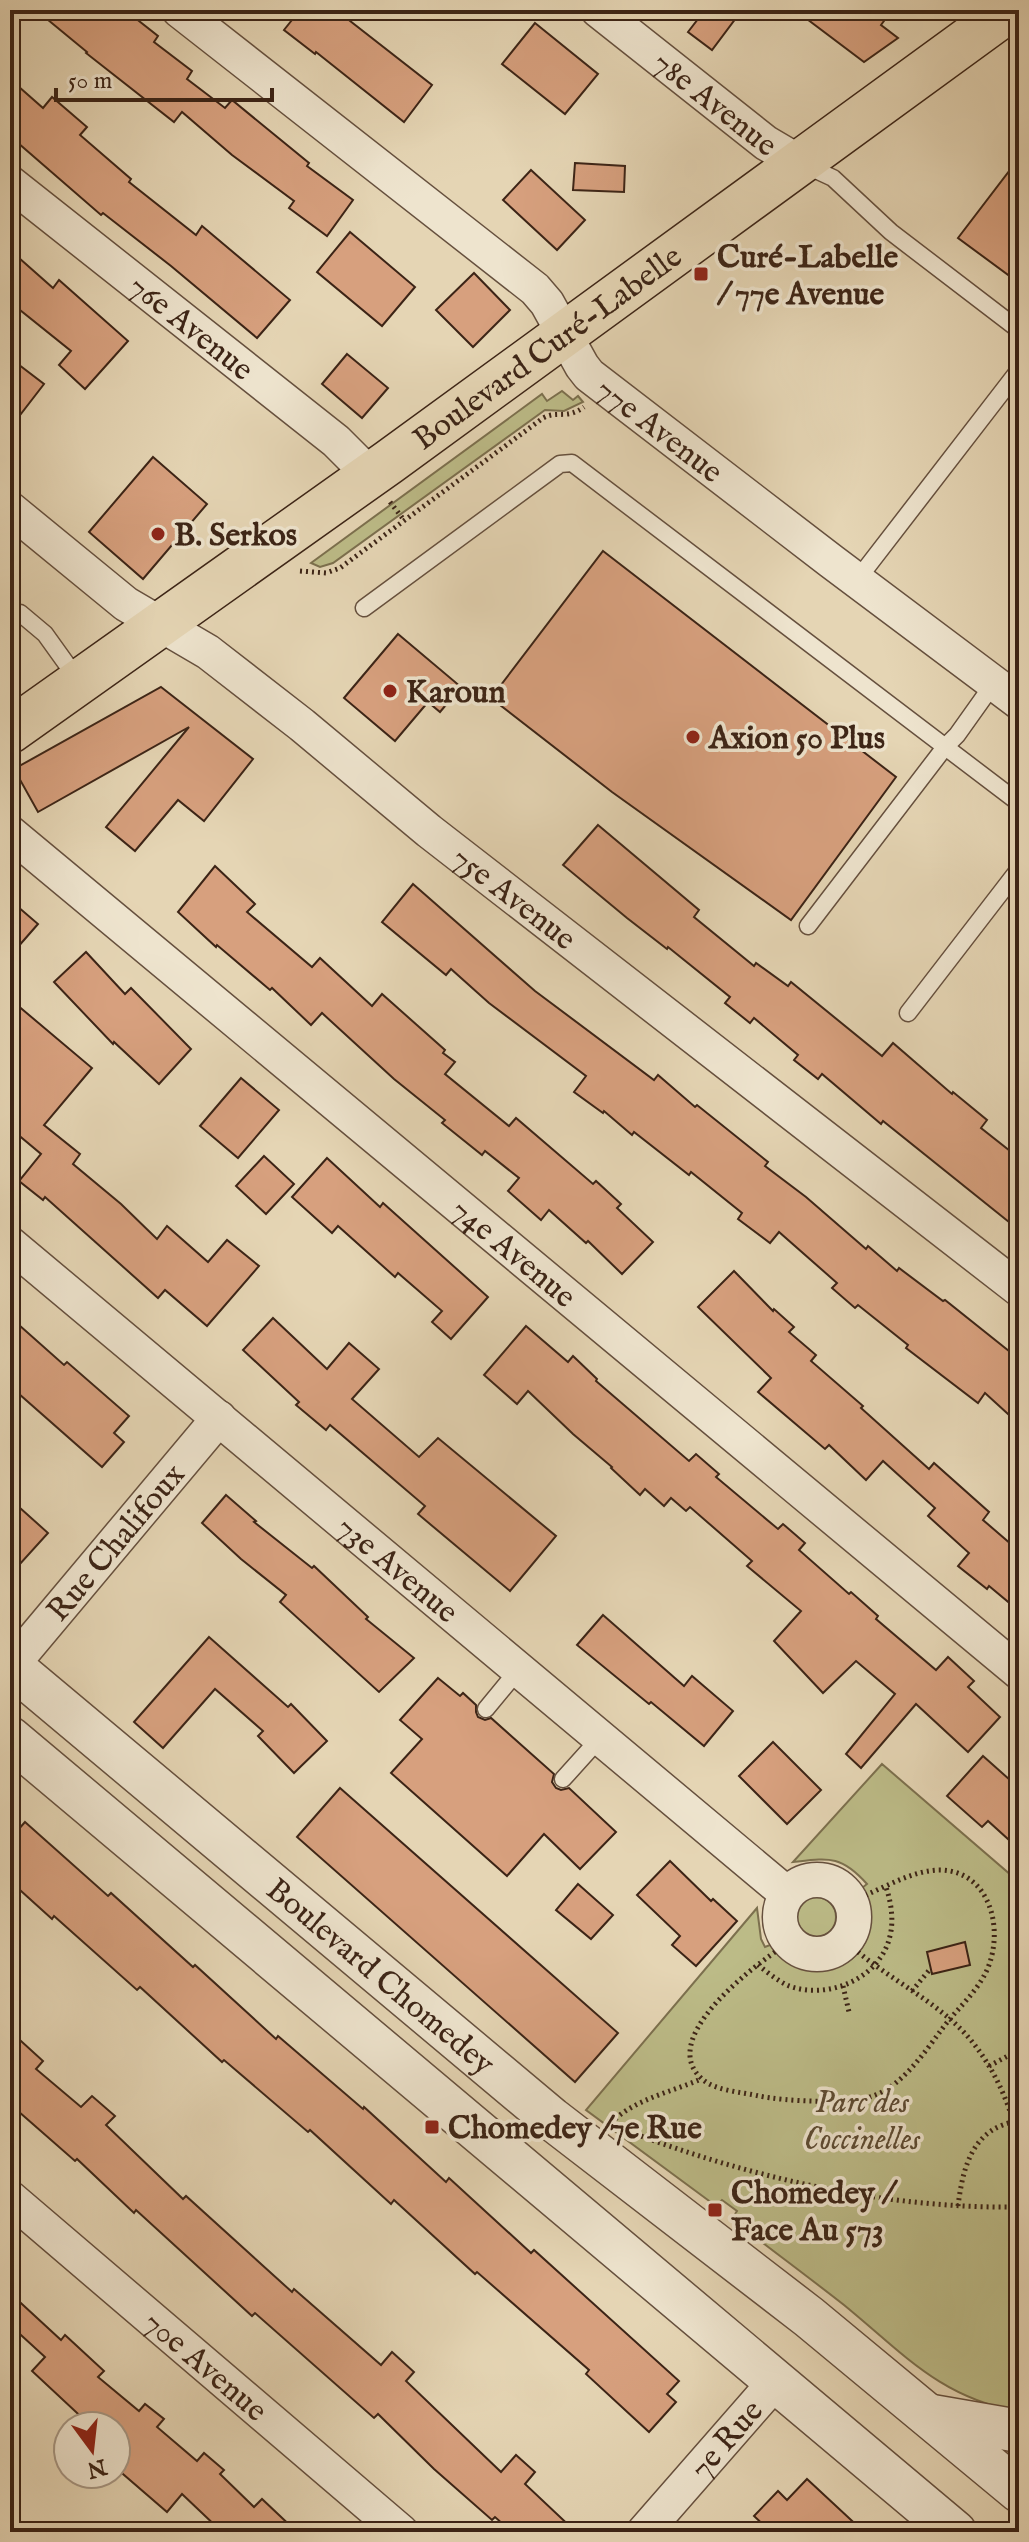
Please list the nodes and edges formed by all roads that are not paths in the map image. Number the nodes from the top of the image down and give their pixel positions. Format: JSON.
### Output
{"nodes":[{"id":1,"x":179,"y":10,"type":"edge"},
{"id":2,"x":598,"y":10,"type":"edge"},
{"id":3,"x":1009,"y":10,"type":"edge"},
{"id":4,"x":800,"y":163,"type":"junction"},
{"id":5,"x":10,"y":183,"type":"edge"},
{"id":6,"x":1019,"y":330,"type":"edge"},
{"id":7,"x":564,"y":335,"type":"junction"},
{"id":8,"x":1019,"y":370,"type":"edge"},
{"id":9,"x":380,"y":489,"type":"junction"},
{"id":10,"x":10,"y":509,"type":"edge"},
{"id":11,"x":857,"y":580,"type":"junction"},
{"id":12,"x":364,"y":608,"type":"dead end"},
{"id":13,"x":20,"y":613,"type":"dead end"},
{"id":14,"x":159,"y":625,"type":"junction"},
{"id":15,"x":76,"y":677,"type":"junction"},
{"id":16,"x":1006,"y":692,"type":"edge"},
{"id":17,"x":11,"y":720,"type":"edge"},
{"id":18,"x":945,"y":747,"type":"junction"},
{"id":19,"x":1019,"y":803,"type":"edge"},
{"id":20,"x":10,"y":833,"type":"edge"},
{"id":21,"x":1019,"y":869,"type":"edge"},
{"id":22,"x":808,"y":926,"type":"dead end"},
{"id":23,"x":908,"y":1013,"type":"dead end"},
{"id":24,"x":10,"y":1244,"type":"edge"},
{"id":25,"x":1019,"y":1289,"type":"edge"},
{"id":26,"x":219,"y":1418,"type":"junction"},
{"id":27,"x":10,"y":1666,"type":"edge"},
{"id":28,"x":519,"y":1669,"type":"junction"},
{"id":29,"x":1019,"y":1672,"type":"edge"},
{"id":30,"x":486,"y":1709,"type":"dead end"},
{"id":31,"x":10,"y":1738,"type":"edge"},
{"id":32,"x":600,"y":1738,"type":"junction"},
{"id":33,"x":563,"y":1779,"type":"dead end"},
{"id":34,"x":787,"y":1894,"type":"dead end"},
{"id":35,"x":10,"y":2198,"type":"edge"},
{"id":36,"x":776,"y":2381,"type":"junction"},
{"id":37,"x":927,"y":2415,"type":"junction"},
{"id":38,"x":1019,"y":2431,"type":"edge"},
{"id":39,"x":1019,"y":2491,"type":"edge"},
{"id":40,"x":401,"y":2532,"type":"edge"},
{"id":41,"x":644,"y":2532,"type":"edge"},
{"id":42,"x":955,"y":2532,"type":"edge"}],
"edges":[{"from":1,"to":7,"type":"street","name":"77e Avenue"},
{"from":2,"to":4,"type":"street","name":"78e Avenue"},
{"from":3,"to":4,"type":"main road","name":"Boulevard Curé-Labelle"},
{"from":4,"to":6,"type":"lane"},
{"from":4,"to":7,"type":"main road","name":"Boulevard Curé-Labelle"},
{"from":5,"to":9,"type":"street","name":"76e Avenue"},
{"from":7,"to":9,"type":"main road","name":"Boulevard Curé-Labelle"},
{"from":7,"to":11,"type":"street","name":"77e Avenue"},
{"from":8,"to":11,"type":"lane"},
{"from":9,"to":14,"type":"main road","name":"Boulevard Curé-Labelle"},
{"from":10,"to":14,"type":"street","name":"75e Avenue"},
{"from":11,"to":16,"type":"street","name":"77e Avenue"},
{"from":12,"to":18,"type":"lane"},
{"from":13,"to":15,"type":"lane"},
{"from":14,"to":15,"type":"main road","name":"Boulevard Curé-Labelle"},
{"from":14,"to":25,"type":"street","name":"75e Avenue"},
{"from":15,"to":17,"type":"main road","name":"Boulevard Curé-Labelle"},
{"from":16,"to":18,"type":"lane"},
{"from":18,"to":19,"type":"lane"},
{"from":18,"to":22,"type":"lane"},
{"from":20,"to":29,"type":"street","name":"74e Avenue"},
{"from":21,"to":23,"type":"lane"},
{"from":24,"to":26,"type":"street","name":"73e Avenue"},
{"from":26,"to":27,"type":"street","name":"Rue Chalifoux"},
{"from":26,"to":28,"type":"street","name":"73e Avenue"},
{"from":27,"to":37,"type":"street","name":"Boulevard Chomedey"},
{"from":28,"to":30,"type":"lane"},
{"from":28,"to":32,"type":"street","name":"73e Avenue"},
{"from":31,"to":36,"type":"street","name":"Boulevard Chomedey"},
{"from":32,"to":33,"type":"lane"},
{"from":32,"to":34,"type":"street","name":"73e Avenue"},
{"from":35,"to":40,"type":"street","name":"70e Avenue"},
{"from":36,"to":41,"type":"street","name":"7e Rue"},
{"from":36,"to":42,"type":"street","name":"Boulevard Chomedey"},
{"from":37,"to":38,"type":"street"},
{"from":37,"to":39,"type":"street","name":"Boulevard Chomedey"}]}
